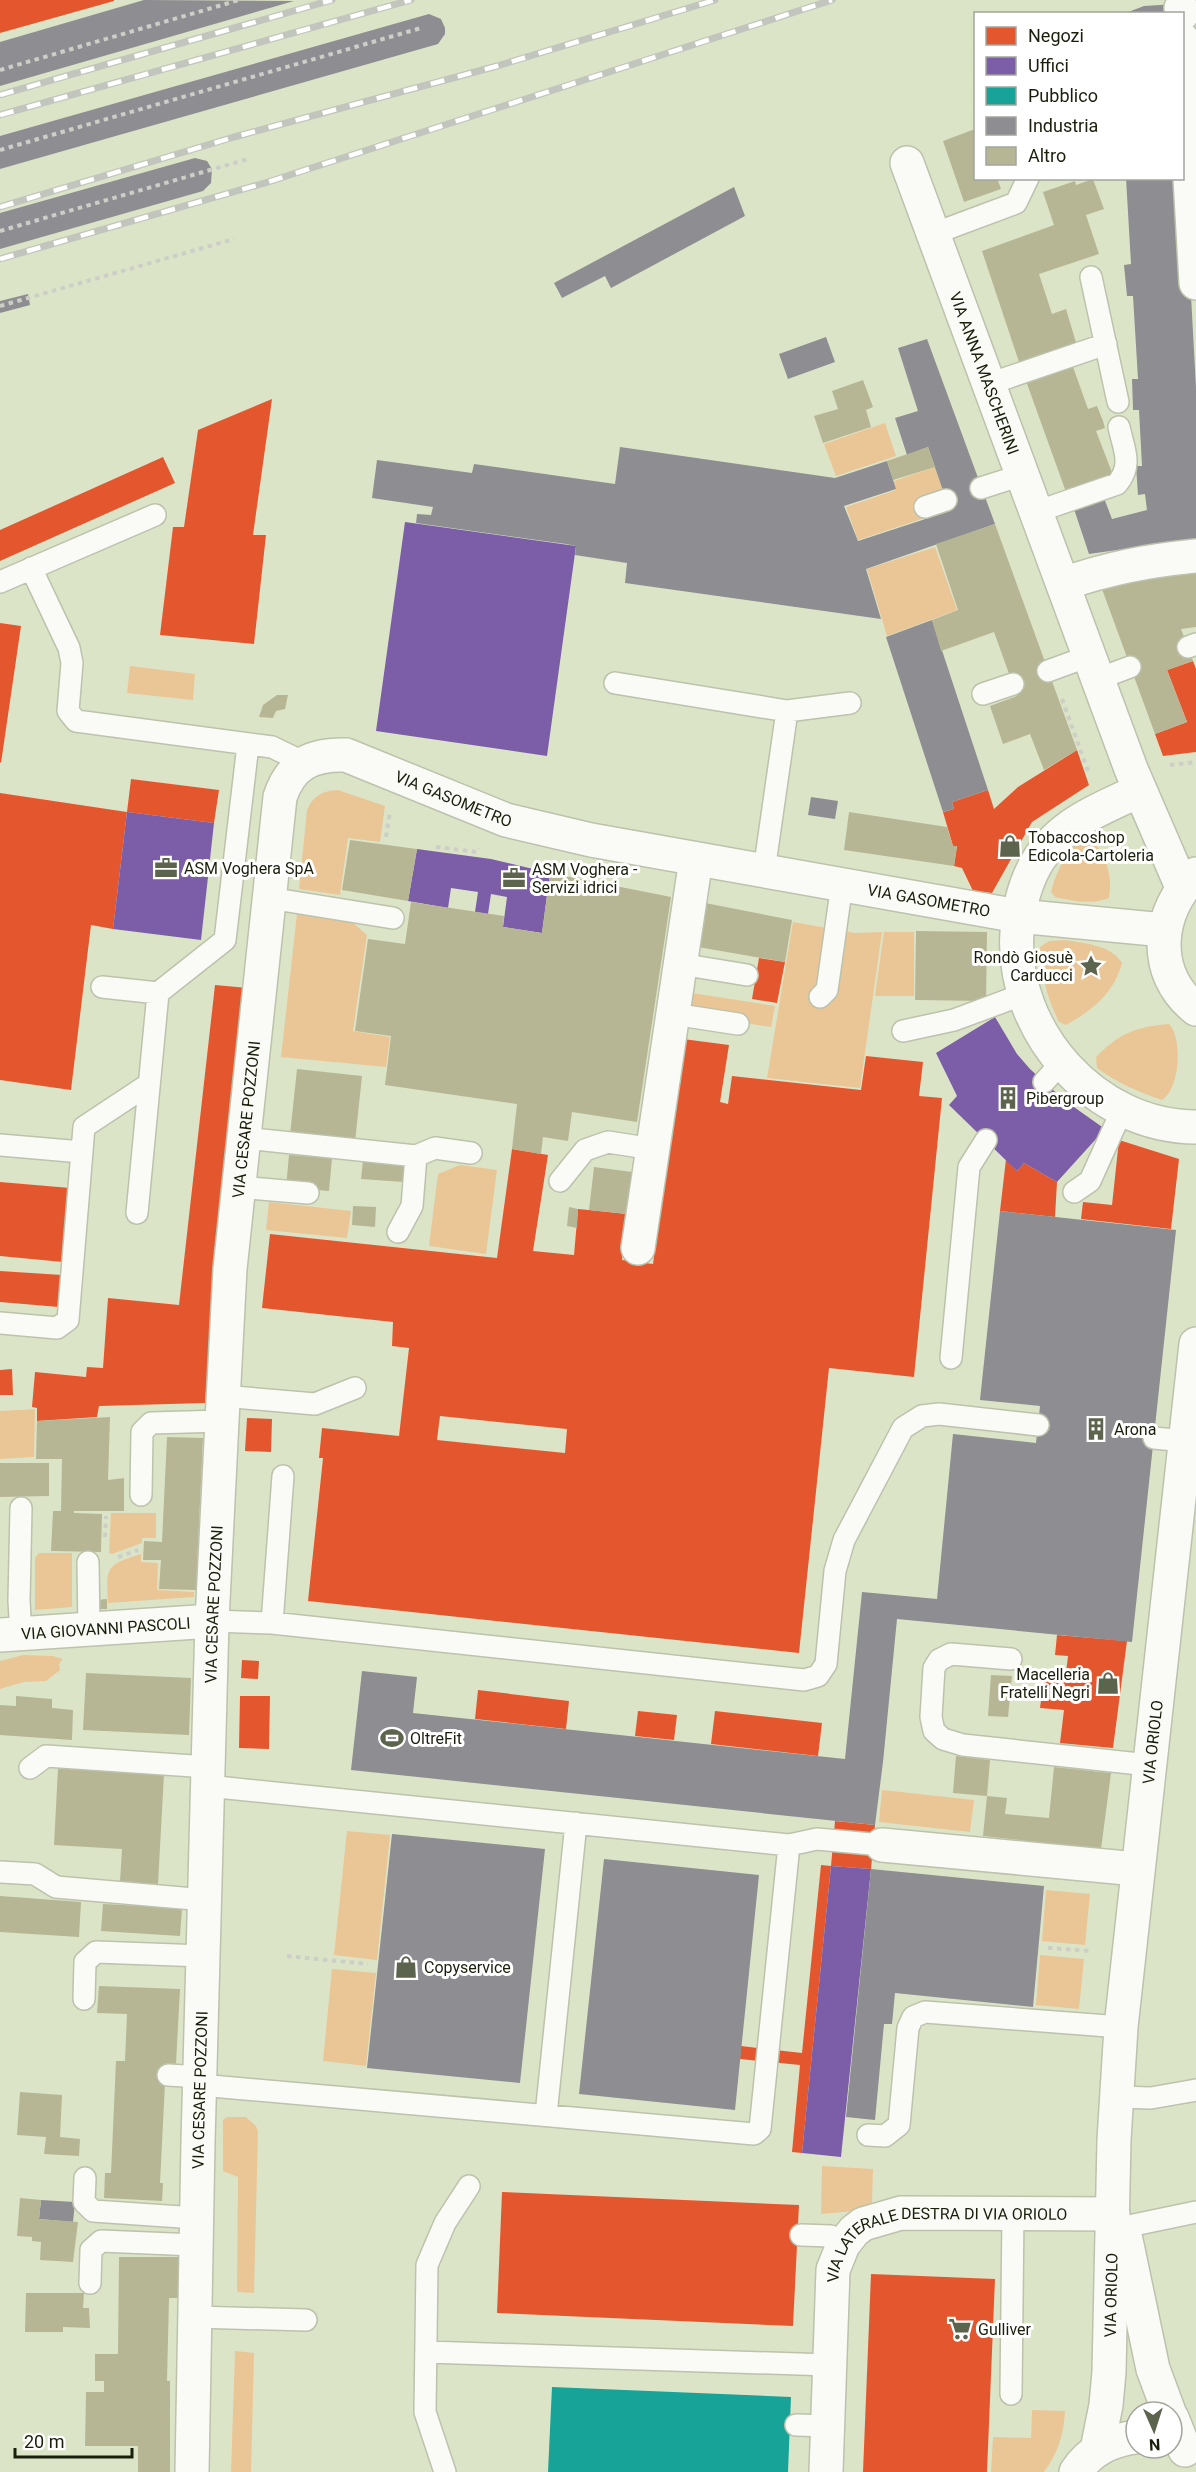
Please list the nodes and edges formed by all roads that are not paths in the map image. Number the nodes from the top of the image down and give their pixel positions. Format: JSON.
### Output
{"nodes":[{"id":1,"x":1184,"y":58,"type":"edge"},
{"id":2,"x":907,"y":162,"type":"dead end"},
{"id":3,"x":1028,"y":180,"type":"edge"},
{"id":4,"x":933,"y":234,"type":"junction"},
{"id":5,"x":1091,"y":277,"type":"dead end"},
{"id":6,"x":1196,"y":283,"type":"edge"},
{"id":7,"x":1106,"y":344,"type":"junction"},
{"id":8,"x":989,"y":384,"type":"junction"},
{"id":9,"x":1118,"y":402,"type":"dead end"},
{"id":10,"x":1119,"y":427,"type":"dead end"},
{"id":11,"x":1022,"y":475,"type":"junction"},
{"id":12,"x":981,"y":489,"type":"dead end"},
{"id":13,"x":946,"y":500,"type":"dead end"},
{"id":14,"x":925,"y":507,"type":"dead end"},
{"id":15,"x":1036,"y":512,"type":"junction"},
{"id":16,"x":155,"y":515,"type":"dead end"},
{"id":17,"x":1196,"y":556,"type":"edge"},
{"id":18,"x":31,"y":568,"type":"junction"},
{"id":19,"x":0,"y":582,"type":"edge"},
{"id":20,"x":1063,"y":584,"type":"junction"},
{"id":21,"x":1130,"y":667,"type":"dead end"},
{"id":22,"x":1094,"y":668,"type":"junction"},
{"id":23,"x":1048,"y":671,"type":"dead end"},
{"id":24,"x":615,"y":683,"type":"dead end"},
{"id":25,"x":1013,"y":684,"type":"dead end"},
{"id":26,"x":983,"y":694,"type":"dead end"},
{"id":27,"x":850,"y":703,"type":"dead end"},
{"id":28,"x":787,"y":711,"type":"junction"},
{"id":29,"x":248,"y":745,"type":"junction"},
{"id":30,"x":311,"y":760,"type":"junction"},
{"id":31,"x":1139,"y":791,"type":"junction"},
{"id":32,"x":696,"y":859,"type":"junction"},
{"id":33,"x":764,"y":871,"type":"junction"},
{"id":34,"x":1189,"y":880,"type":"edge"},
{"id":35,"x":842,"y":884,"type":"junction"},
{"id":36,"x":269,"y":898,"type":"junction"},
{"id":37,"x":1018,"y":916,"type":"junction"},
{"id":38,"x":393,"y":918,"type":"dead end"},
{"id":39,"x":1164,"y":930,"type":"junction"},
{"id":40,"x":680,"y":964,"type":"junction"},
{"id":41,"x":747,"y":975,"type":"dead end"},
{"id":42,"x":102,"y":987,"type":"dead end"},
{"id":43,"x":158,"y":993,"type":"junction"},
{"id":44,"x":1024,"y":994,"type":"junction"},
{"id":45,"x":820,"y":997,"type":"dead end"},
{"id":46,"x":1196,"y":1008,"type":"edge"},
{"id":47,"x":673,"y":1014,"type":"junction"},
{"id":48,"x":738,"y":1024,"type":"dead end"},
{"id":49,"x":903,"y":1031,"type":"dead end"},
{"id":50,"x":149,"y":1084,"type":"junction"},
{"id":51,"x":1122,"y":1110,"type":"junction"},
{"id":52,"x":1196,"y":1128,"type":"edge"},
{"id":53,"x":244,"y":1138,"type":"junction"},
{"id":54,"x":986,"y":1140,"type":"dead end"},
{"id":55,"x":0,"y":1145,"type":"edge"},
{"id":56,"x":653,"y":1149,"type":"junction"},
{"id":57,"x":82,"y":1152,"type":"junction"},
{"id":58,"x":471,"y":1153,"type":"dead end"},
{"id":59,"x":416,"y":1156,"type":"junction"},
{"id":60,"x":560,"y":1181,"type":"dead end"},
{"id":61,"x":238,"y":1187,"type":"junction"},
{"id":62,"x":1074,"y":1192,"type":"dead end"},
{"id":63,"x":308,"y":1193,"type":"dead end"},
{"id":64,"x":137,"y":1212,"type":"dead end"},
{"id":65,"x":398,"y":1232,"type":"dead end"},
{"id":66,"x":639,"y":1248,"type":"dead end"},
{"id":67,"x":0,"y":1323,"type":"edge"},
{"id":68,"x":1196,"y":1344,"type":"edge"},
{"id":69,"x":951,"y":1358,"type":"dead end"},
{"id":70,"x":355,"y":1388,"type":"dead end"},
{"id":71,"x":223,"y":1409,"type":"junction"},
{"id":72,"x":1038,"y":1425,"type":"dead end"},
{"id":73,"x":1180,"y":1435,"type":"edge"},
{"id":74,"x":283,"y":1476,"type":"dead end"},
{"id":75,"x":141,"y":1496,"type":"dead end"},
{"id":76,"x":21,"y":1508,"type":"dead end"},
{"id":77,"x":88,"y":1562,"type":"dead end"},
{"id":78,"x":212,"y":1621,"type":"junction"},
{"id":79,"x":272,"y":1623,"type":"junction"},
{"id":80,"x":89,"y":1629,"type":"junction"},
{"id":81,"x":10,"y":1635,"type":"edge"},
{"id":82,"x":1011,"y":1659,"type":"dead end"},
{"id":83,"x":1149,"y":1765,"type":"junction"},
{"id":84,"x":30,"y":1768,"type":"dead end"},
{"id":85,"x":208,"y":1770,"type":"junction"},
{"id":86,"x":576,"y":1823,"type":"junction"},
{"id":87,"x":789,"y":1845,"type":"junction"},
{"id":88,"x":882,"y":1845,"type":"joint"},
{"id":89,"x":1137,"y":1869,"type":"junction"},
{"id":90,"x":0,"y":1872,"type":"edge"},
{"id":91,"x":205,"y":1900,"type":"junction"},
{"id":92,"x":203,"y":1956,"type":"junction"},
{"id":93,"x":84,"y":1999,"type":"dead end"},
{"id":94,"x":1121,"y":2027,"type":"junction"},
{"id":95,"x":189,"y":2079,"type":"junction"},
{"id":96,"x":1196,"y":2090,"type":"edge"},
{"id":97,"x":1117,"y":2097,"type":"junction"},
{"id":98,"x":546,"y":2115,"type":"junction"},
{"id":99,"x":868,"y":2135,"type":"dead end"},
{"id":100,"x":85,"y":2178,"type":"dead end"},
{"id":101,"x":469,"y":2186,"type":"dead end"},
{"id":102,"x":1196,"y":2212,"type":"edge"},
{"id":103,"x":1013,"y":2213,"type":"junction"},
{"id":104,"x":1119,"y":2221,"type":"junction"},
{"id":105,"x":196,"y":2232,"type":"junction"},
{"id":106,"x":801,"y":2235,"type":"dead end"},
{"id":107,"x":843,"y":2245,"type":"junction"},
{"id":108,"x":90,"y":2283,"type":"dead end"},
{"id":109,"x":195,"y":2317,"type":"junction"},
{"id":110,"x":306,"y":2320,"type":"dead end"},
{"id":111,"x":427,"y":2352,"type":"junction"},
{"id":112,"x":829,"y":2365,"type":"junction"},
{"id":113,"x":1011,"y":2394,"type":"dead end"},
{"id":114,"x":1165,"y":2400,"type":"edge"},
{"id":115,"x":1124,"y":2439,"type":"edge"},
{"id":116,"x":1087,"y":2461,"type":"edge"},
{"id":117,"x":192,"y":2472,"type":"edge"},
{"id":118,"x":445,"y":2472,"type":"edge"},
{"id":119,"x":826,"y":2472,"type":"edge"}],
"edges":[{"from":1,"to":6,"type":"street"},
{"from":2,"to":4,"type":"street","name":"VIA ANNA MASCHERINI"},
{"from":3,"to":4,"type":"lane"},
{"from":4,"to":8,"type":"street","name":"VIA ANNA MASCHERINI"},
{"from":5,"to":7,"type":"lane"},
{"from":7,"to":8,"type":"lane"},
{"from":7,"to":9,"type":"lane"},
{"from":8,"to":11,"type":"street","name":"VIA ANNA MASCHERINI"},
{"from":10,"to":15,"type":"lane"},
{"from":11,"to":12,"type":"lane"},
{"from":11,"to":15,"type":"street","name":"VIA ANNA MASCHERINI"},
{"from":13,"to":14,"type":"lane"},
{"from":15,"to":20,"type":"street","name":"VIA ANNA MASCHERINI"},
{"from":16,"to":18,"type":"lane"},
{"from":17,"to":20,"type":"street"},
{"from":18,"to":19,"type":"lane"},
{"from":18,"to":29,"type":"lane"},
{"from":20,"to":22,"type":"street","name":"VIA ANNA MASCHERINI"},
{"from":21,"to":22,"type":"lane"},
{"from":22,"to":23,"type":"lane"},
{"from":22,"to":31,"type":"street","name":"VIA ANNA MASCHERINI"},
{"from":24,"to":28,"type":"lane"},
{"from":25,"to":26,"type":"lane"},
{"from":27,"to":28,"type":"lane"},
{"from":28,"to":33,"type":"lane"},
{"from":29,"to":30,"type":"lane"},
{"from":29,"to":43,"type":"lane"},
{"from":30,"to":32,"type":"street","name":"VIA GASOMETRO"},
{"from":30,"to":36,"type":"street","name":"VIA CESARE POZZONI"},
{"from":31,"to":34,"type":"street","name":"VIA ANNA MASCHERINI"},
{"from":31,"to":37,"type":"street"},
{"from":32,"to":33,"type":"street","name":"VIA GASOMETRO"},
{"from":32,"to":40,"type":"street"},
{"from":33,"to":35,"type":"street","name":"VIA GASOMETRO"},
{"from":34,"to":39,"type":"street"},
{"from":35,"to":37,"type":"street","name":"VIA GASOMETRO"},
{"from":35,"to":45,"type":"lane"},
{"from":36,"to":38,"type":"lane"},
{"from":36,"to":53,"type":"street","name":"VIA CESARE POZZONI"},
{"from":37,"to":39,"type":"street","name":"VIA GASOMETRO"},
{"from":37,"to":44,"type":"street"},
{"from":39,"to":46,"type":"street"},
{"from":40,"to":41,"type":"lane"},
{"from":40,"to":47,"type":"street"},
{"from":42,"to":43,"type":"lane"},
{"from":43,"to":50,"type":"lane"},
{"from":44,"to":49,"type":"lane"},
{"from":44,"to":51,"type":"street"},
{"from":47,"to":48,"type":"lane"},
{"from":47,"to":56,"type":"street"},
{"from":50,"to":57,"type":"lane"},
{"from":50,"to":64,"type":"lane"},
{"from":51,"to":52,"type":"street"},
{"from":51,"to":62,"type":"lane"},
{"from":53,"to":59,"type":"lane"},
{"from":53,"to":61,"type":"street","name":"VIA CESARE POZZONI"},
{"from":54,"to":69,"type":"lane"},
{"from":55,"to":57,"type":"lane"},
{"from":56,"to":60,"type":"lane"},
{"from":56,"to":66,"type":"street"},
{"from":57,"to":67,"type":"lane"},
{"from":58,"to":59,"type":"lane"},
{"from":59,"to":65,"type":"lane"},
{"from":61,"to":63,"type":"lane"},
{"from":61,"to":71,"type":"street","name":"VIA CESARE POZZONI"},
{"from":68,"to":73,"type":"street","name":"VIA ORIOLO"},
{"from":70,"to":71,"type":"lane"},
{"from":71,"to":75,"type":"lane"},
{"from":71,"to":78,"type":"street","name":"VIA CESARE POZZONI"},
{"from":72,"to":79,"type":"lane"},
{"from":73,"to":83,"type":"street","name":"VIA ORIOLO"},
{"from":74,"to":79,"type":"lane"},
{"from":76,"to":81,"type":"lane"},
{"from":77,"to":80,"type":"lane"},
{"from":78,"to":79,"type":"lane"},
{"from":78,"to":80,"type":"street","name":"VIA GIOVANNI PASCOLI"},
{"from":78,"to":85,"type":"street","name":"VIA CESARE POZZONI"},
{"from":80,"to":81,"type":"street","name":"VIA GIOVANNI PASCOLI"},
{"from":82,"to":83,"type":"lane"},
{"from":83,"to":89,"type":"street","name":"VIA ORIOLO"},
{"from":84,"to":85,"type":"lane"},
{"from":85,"to":86,"type":"lane"},
{"from":85,"to":91,"type":"street","name":"VIA CESARE POZZONI"},
{"from":86,"to":87,"type":"lane"},
{"from":86,"to":98,"type":"lane"},
{"from":87,"to":88,"type":"lane"},
{"from":87,"to":98,"type":"lane"},
{"from":88,"to":89,"type":"street"},
{"from":89,"to":94,"type":"street","name":"VIA ORIOLO"},
{"from":90,"to":91,"type":"lane"},
{"from":91,"to":92,"type":"street","name":"VIA CESARE POZZONI"},
{"from":92,"to":93,"type":"lane"},
{"from":92,"to":95,"type":"street","name":"VIA CESARE POZZONI"},
{"from":94,"to":97,"type":"street","name":"VIA ORIOLO"},
{"from":94,"to":99,"type":"lane"},
{"from":95,"to":98,"type":"lane"},
{"from":95,"to":105,"type":"street","name":"VIA CESARE POZZONI"},
{"from":96,"to":97,"type":"lane"},
{"from":97,"to":104,"type":"street","name":"VIA ORIOLO"},
{"from":100,"to":105,"type":"lane"},
{"from":101,"to":111,"type":"lane"},
{"from":102,"to":104,"type":"lane"},
{"from":103,"to":104,"type":"street","name":"VIA LATERALE DESTRA DI VIA ORIOLO"},
{"from":103,"to":107,"type":"street","name":"VIA LATERALE DESTRA DI VIA ORIOLO"},
{"from":103,"to":113,"type":"lane"},
{"from":104,"to":114,"type":"street","name":"VIA ORIOLO"},
{"from":104,"to":116,"type":"street","name":"VIA ORIOLO"},
{"from":105,"to":108,"type":"lane"},
{"from":105,"to":109,"type":"street","name":"VIA CESARE POZZONI"},
{"from":106,"to":107,"type":"lane"},
{"from":107,"to":112,"type":"street","name":"VIA LATERALE DESTRA DI VIA ORIOLO"},
{"from":109,"to":110,"type":"lane"},
{"from":109,"to":117,"type":"street","name":"VIA CESARE POZZONI"},
{"from":111,"to":112,"type":"lane"},
{"from":111,"to":118,"type":"lane"},
{"from":112,"to":119,"type":"street","name":"VIA LATERALE DESTRA DI VIA ORIOLO"},
{"from":115,"to":116,"type":"street"}]}
